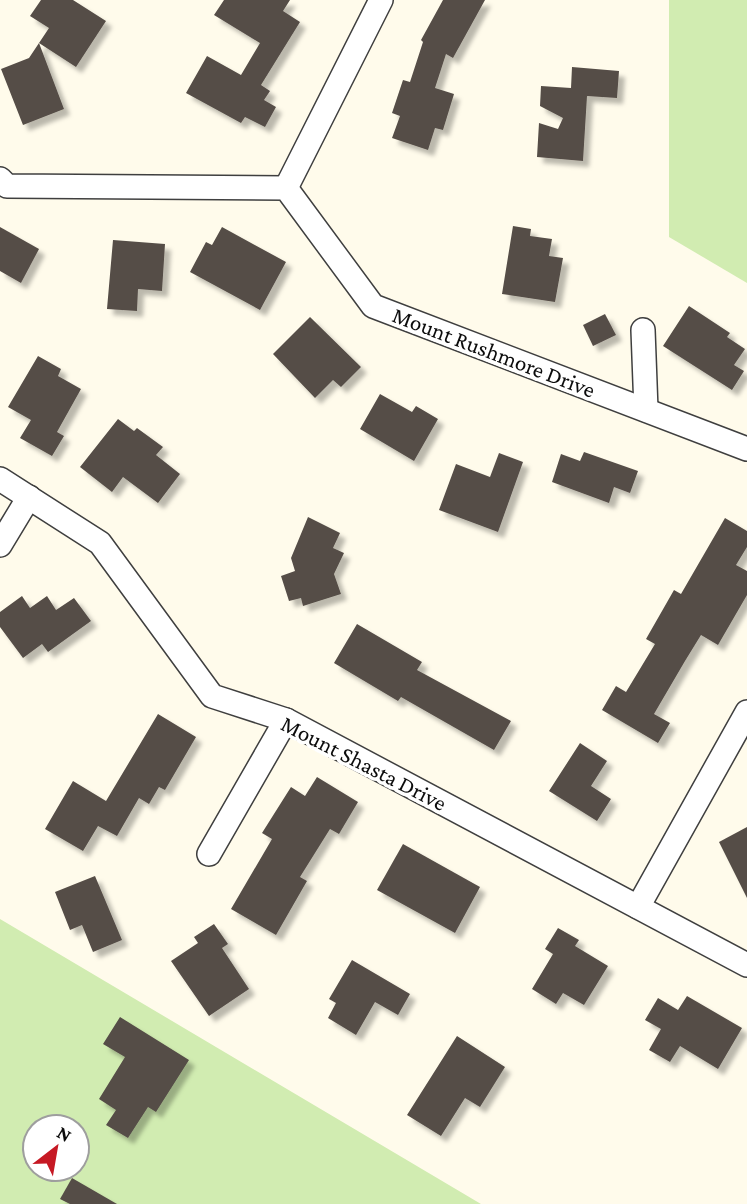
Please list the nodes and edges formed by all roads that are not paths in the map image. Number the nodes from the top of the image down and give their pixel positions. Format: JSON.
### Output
{"nodes":[{"id":1,"x":381,"y":0,"type":"edge"},
{"id":2,"x":0,"y":178,"type":"edge"},
{"id":3,"x":286,"y":188,"type":"junction"},
{"id":4,"x":643,"y":330,"type":"dead end"},
{"id":5,"x":646,"y":410,"type":"junction"},
{"id":6,"x":747,"y":449,"type":"edge"},
{"id":7,"x":0,"y":479,"type":"edge"},
{"id":8,"x":29,"y":497,"type":"junction"},
{"id":9,"x":0,"y":545,"type":"edge"},
{"id":10,"x":747,"y":712,"type":"edge"},
{"id":11,"x":286,"y":720,"type":"junction"},
{"id":12,"x":209,"y":854,"type":"dead end"},
{"id":13,"x":638,"y":907,"type":"junction"},
{"id":14,"x":747,"y":965,"type":"edge"}],
"edges":[{"from":1,"to":3,"type":"street"},
{"from":2,"to":3,"type":"street"},
{"from":3,"to":5,"type":"street","name":"Mount Rushmore Drive"},
{"from":4,"to":5,"type":"street"},
{"from":5,"to":6,"type":"street","name":"Mount Rushmore Drive"},
{"from":7,"to":8,"type":"street","name":"Mount Shasta Drive"},
{"from":8,"to":9,"type":"street"},
{"from":8,"to":11,"type":"street","name":"Mount Shasta Drive"},
{"from":10,"to":13,"type":"street"},
{"from":11,"to":12,"type":"street"},
{"from":11,"to":13,"type":"street","name":"Mount Shasta Drive"},
{"from":13,"to":14,"type":"street","name":"Mount Shasta Drive"}]}
